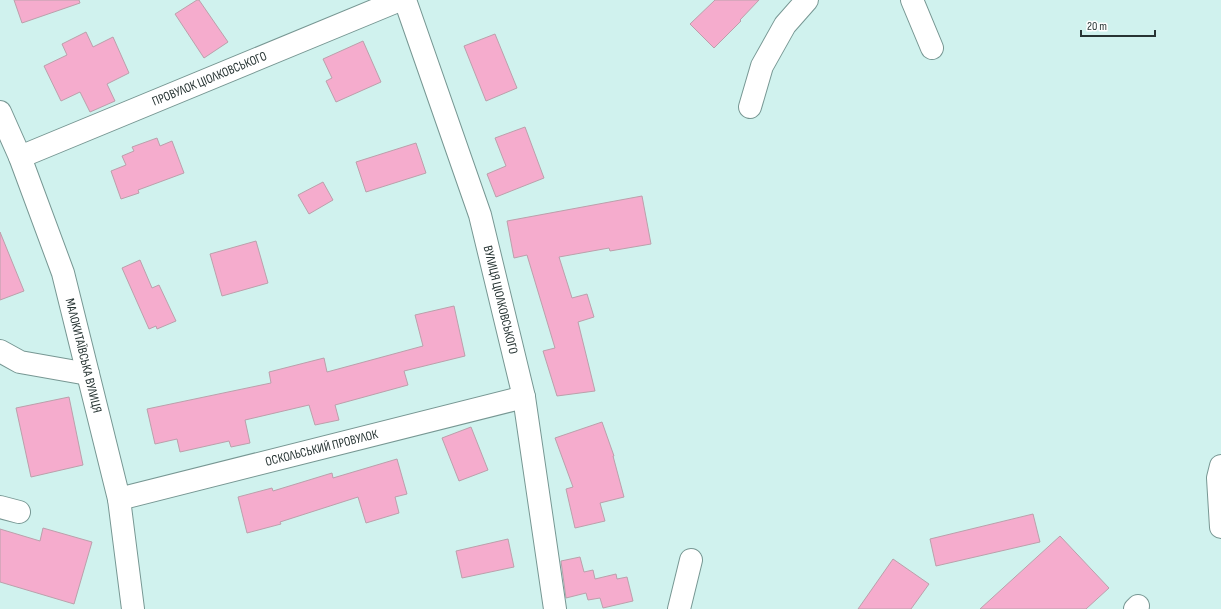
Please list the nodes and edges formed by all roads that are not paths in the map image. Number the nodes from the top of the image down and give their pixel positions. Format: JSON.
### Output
{"nodes":[{"id":1,"x":400,"y":0,"type":"edge"},
{"id":2,"x":405,"y":0,"type":"edge"},
{"id":3,"x":807,"y":0,"type":"edge"},
{"id":4,"x":912,"y":0,"type":"edge"},
{"id":5,"x":932,"y":48,"type":"dead end"},
{"id":6,"x":750,"y":107,"type":"dead end"},
{"id":7,"x":0,"y":112,"type":"edge"},
{"id":8,"x":20,"y":158,"type":"junction"},
{"id":9,"x":0,"y":351,"type":"edge"},
{"id":10,"x":88,"y":374,"type":"junction"},
{"id":11,"x":524,"y":397,"type":"junction"},
{"id":12,"x":1221,"y":466,"type":"edge"},
{"id":13,"x":119,"y":499,"type":"junction"},
{"id":14,"x":1221,"y":527,"type":"edge"},
{"id":15,"x":690,"y":560,"type":"dead end"},
{"id":16,"x":133,"y":609,"type":"edge"},
{"id":17,"x":554,"y":609,"type":"edge"},
{"id":18,"x":679,"y":609,"type":"edge"}],
"edges":[{"from":1,"to":8,"type":"street","name":"ПРОВУЛОК ЦІОЛКОВСЬКОГО"},
{"from":2,"to":11,"type":"street","name":"ВУЛИЦЯ ЦІОЛКОВСЬКОГО"},
{"from":3,"to":6,"type":"street"},
{"from":4,"to":5,"type":"street"},
{"from":7,"to":8,"type":"street","name":"МАЛОКИТАЇВСЬКА ВУЛИЦЯ"},
{"from":8,"to":10,"type":"street","name":"МАЛОКИТАЇВСЬКА ВУЛИЦЯ"},
{"from":9,"to":10,"type":"street"},
{"from":10,"to":13,"type":"street","name":"МАЛОКИТАЇВСЬКА ВУЛИЦЯ"},
{"from":11,"to":13,"type":"street","name":"ОСКОЛЬСЬКИЙ ПРОВУЛОК"},
{"from":11,"to":17,"type":"street","name":"ВУЛИЦЯ ЦІОЛКОВСЬКОГО"},
{"from":12,"to":14,"type":"street"},
{"from":13,"to":16,"type":"street","name":"МАЛОКИТАЇВСЬКА ВУЛИЦЯ"},
{"from":15,"to":18,"type":"street"}]}
